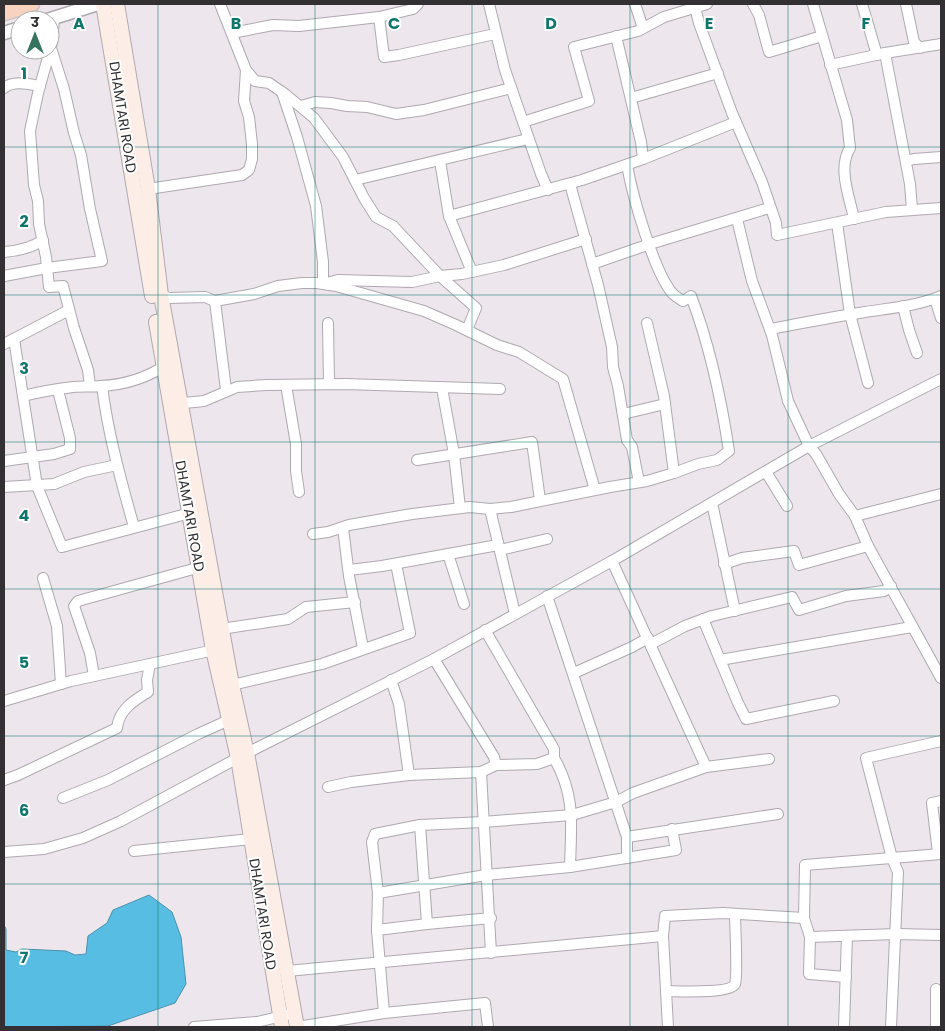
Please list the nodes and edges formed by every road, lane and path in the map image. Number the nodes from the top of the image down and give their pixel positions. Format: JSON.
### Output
{"nodes":[{"id":1,"x":31,"y":4,"type":"edge"},
{"id":2,"x":98,"y":4,"type":"edge"},
{"id":3,"x":103,"y":4,"type":"edge"},
{"id":4,"x":117,"y":4,"type":"edge"},
{"id":5,"x":220,"y":4,"type":"edge"},
{"id":6,"x":418,"y":4,"type":"edge"},
{"id":7,"x":489,"y":4,"type":"edge"},
{"id":8,"x":635,"y":4,"type":"edge"},
{"id":9,"x":707,"y":4,"type":"edge"},
{"id":10,"x":753,"y":4,"type":"edge"},
{"id":11,"x":813,"y":4,"type":"edge"},
{"id":12,"x":862,"y":4,"type":"edge"},
{"id":13,"x":906,"y":4,"type":"edge"},
{"id":14,"x":695,"y":7,"type":"junction"},
{"id":15,"x":4,"y":12,"type":"edge"},
{"id":16,"x":60,"y":16,"type":"edge"},
{"id":17,"x":379,"y":17,"type":"junction"},
{"id":18,"x":643,"y":28,"type":"junction"},
{"id":19,"x":232,"y":34,"type":"junction"},
{"id":20,"x":495,"y":34,"type":"junction"},
{"id":21,"x":616,"y":36,"type":"junction"},
{"id":22,"x":822,"y":36,"type":"junction"},
{"id":23,"x":941,"y":44,"type":"edge"},
{"id":24,"x":920,"y":48,"type":"junction"},
{"id":25,"x":881,"y":54,"type":"junction"},
{"id":26,"x":47,"y":60,"type":"edge"},
{"id":27,"x":55,"y":60,"type":"edge"},
{"id":28,"x":830,"y":65,"type":"junction"},
{"id":29,"x":246,"y":70,"type":"junction"},
{"id":30,"x":718,"y":73,"type":"junction"},
{"id":31,"x":40,"y":86,"type":"junction"},
{"id":32,"x":4,"y":88,"type":"edge"},
{"id":33,"x":511,"y":88,"type":"junction"},
{"id":34,"x":282,"y":92,"type":"junction"},
{"id":35,"x":631,"y":98,"type":"junction"},
{"id":36,"x":301,"y":106,"type":"junction"},
{"id":37,"x":523,"y":122,"type":"junction"},
{"id":38,"x":736,"y":122,"type":"junction"},
{"id":39,"x":528,"y":139,"type":"junction"},
{"id":40,"x":941,"y":157,"type":"edge"},
{"id":41,"x":643,"y":159,"type":"junction"},
{"id":42,"x":440,"y":161,"type":"junction"},
{"id":43,"x":906,"y":162,"type":"junction"},
{"id":44,"x":627,"y":165,"type":"junction"},
{"id":45,"x":355,"y":180,"type":"junction"},
{"id":46,"x":570,"y":184,"type":"junction"},
{"id":47,"x":148,"y":190,"type":"junction"},
{"id":48,"x":548,"y":190,"type":"junction"},
{"id":49,"x":769,"y":208,"type":"junction"},
{"id":50,"x":941,"y":208,"type":"edge"},
{"id":51,"x":912,"y":210,"type":"junction"},
{"id":52,"x":449,"y":216,"type":"junction"},
{"id":53,"x":737,"y":219,"type":"junction"},
{"id":54,"x":854,"y":219,"type":"junction"},
{"id":55,"x":837,"y":223,"type":"junction"},
{"id":56,"x":586,"y":239,"type":"junction"},
{"id":57,"x":43,"y":240,"type":"junction"},
{"id":58,"x":650,"y":244,"type":"junction"},
{"id":59,"x":4,"y":252,"type":"edge"},
{"id":60,"x":592,"y":264,"type":"junction"},
{"id":61,"x":47,"y":268,"type":"junction"},
{"id":62,"x":472,"y":272,"type":"junction"},
{"id":63,"x":4,"y":276,"type":"edge"},
{"id":64,"x":440,"y":276,"type":"junction"},
{"id":65,"x":323,"y":284,"type":"junction"},
{"id":66,"x":161,"y":295,"type":"junction"},
{"id":67,"x":938,"y":298,"type":"edge"},
{"id":68,"x":215,"y":301,"type":"junction"},
{"id":69,"x":903,"y":306,"type":"junction"},
{"id":70,"x":69,"y":310,"type":"junction"},
{"id":71,"x":850,"y":314,"type":"junction"},
{"id":72,"x":941,"y":318,"type":"edge"},
{"id":73,"x":647,"y":322,"type":"dead end"},
{"id":74,"x":328,"y":323,"type":"dead end"},
{"id":75,"x":770,"y":329,"type":"junction"},
{"id":76,"x":467,"y":330,"type":"junction"},
{"id":77,"x":14,"y":339,"type":"junction"},
{"id":78,"x":4,"y":344,"type":"edge"},
{"id":79,"x":917,"y":353,"type":"dead end"},
{"id":80,"x":168,"y":363,"type":"junction"},
{"id":81,"x":941,"y":379,"type":"edge"},
{"id":82,"x":868,"y":383,"type":"dead end"},
{"id":83,"x":329,"y":384,"type":"junction"},
{"id":84,"x":286,"y":385,"type":"junction"},
{"id":85,"x":90,"y":386,"type":"junction"},
{"id":86,"x":102,"y":386,"type":"junction"},
{"id":87,"x":442,"y":388,"type":"junction"},
{"id":88,"x":500,"y":389,"type":"dead end"},
{"id":89,"x":58,"y":390,"type":"junction"},
{"id":90,"x":226,"y":390,"type":"junction"},
{"id":91,"x":23,"y":396,"type":"junction"},
{"id":92,"x":175,"y":404,"type":"junction"},
{"id":93,"x":665,"y":404,"type":"junction"},
{"id":94,"x":623,"y":414,"type":"junction"},
{"id":95,"x":810,"y":446,"type":"junction"},
{"id":96,"x":454,"y":454,"type":"junction"},
{"id":97,"x":33,"y":457,"type":"junction"},
{"id":98,"x":417,"y":460,"type":"dead end"},
{"id":99,"x":4,"y":462,"type":"edge"},
{"id":100,"x":117,"y":465,"type":"junction"},
{"id":101,"x":766,"y":472,"type":"junction"},
{"id":102,"x":674,"y":473,"type":"junction"},
{"id":103,"x":639,"y":482,"type":"junction"},
{"id":104,"x":37,"y":486,"type":"junction"},
{"id":105,"x":4,"y":487,"type":"edge"},
{"id":106,"x":595,"y":490,"type":"junction"},
{"id":107,"x":299,"y":492,"type":"dead end"},
{"id":108,"x":941,"y":494,"type":"edge"},
{"id":109,"x":540,"y":500,"type":"junction"},
{"id":110,"x":712,"y":503,"type":"junction"},
{"id":111,"x":787,"y":506,"type":"dead end"},
{"id":112,"x":460,"y":508,"type":"junction"},
{"id":113,"x":490,"y":509,"type":"junction"},
{"id":114,"x":195,"y":512,"type":"junction"},
{"id":115,"x":855,"y":516,"type":"junction"},
{"id":116,"x":134,"y":528,"type":"junction"},
{"id":117,"x":343,"y":528,"type":"junction"},
{"id":118,"x":313,"y":534,"type":"dead end"},
{"id":119,"x":547,"y":539,"type":"dead end"},
{"id":120,"x":868,"y":546,"type":"junction"},
{"id":121,"x":499,"y":547,"type":"junction"},
{"id":122,"x":448,"y":554,"type":"junction"},
{"id":123,"x":612,"y":560,"type":"junction"},
{"id":124,"x":396,"y":564,"type":"junction"},
{"id":125,"x":724,"y":564,"type":"junction"},
{"id":126,"x":204,"y":566,"type":"junction"},
{"id":127,"x":349,"y":570,"type":"junction"},
{"id":128,"x":43,"y":578,"type":"dead end"},
{"id":129,"x":891,"y":586,"type":"junction"},
{"id":130,"x":547,"y":596,"type":"junction"},
{"id":131,"x":355,"y":602,"type":"junction"},
{"id":132,"x":464,"y":604,"type":"dead end"},
{"id":133,"x":735,"y":611,"type":"junction"},
{"id":134,"x":515,"y":614,"type":"junction"},
{"id":135,"x":703,"y":619,"type":"junction"},
{"id":136,"x":912,"y":627,"type":"junction"},
{"id":137,"x":222,"y":629,"type":"junction"},
{"id":138,"x":485,"y":630,"type":"junction"},
{"id":139,"x":650,"y":641,"type":"junction"},
{"id":140,"x":219,"y":648,"type":"junction"},
{"id":141,"x":363,"y":648,"type":"junction"},
{"id":142,"x":434,"y":659,"type":"junction"},
{"id":143,"x":720,"y":660,"type":"junction"},
{"id":144,"x":150,"y":664,"type":"junction"},
{"id":145,"x":574,"y":673,"type":"junction"},
{"id":146,"x":94,"y":676,"type":"junction"},
{"id":147,"x":941,"y":678,"type":"edge"},
{"id":148,"x":391,"y":680,"type":"junction"},
{"id":149,"x":61,"y":684,"type":"junction"},
{"id":150,"x":232,"y":685,"type":"junction"},
{"id":151,"x":4,"y":701,"type":"edge"},
{"id":152,"x":834,"y":702,"type":"dead end"},
{"id":153,"x":229,"y":720,"type":"junction"},
{"id":154,"x":941,"y":741,"type":"edge"},
{"id":155,"x":242,"y":755,"type":"junction"},
{"id":156,"x":554,"y":758,"type":"junction"},
{"id":157,"x":769,"y":759,"type":"dead end"},
{"id":158,"x":496,"y":765,"type":"junction"},
{"id":159,"x":706,"y":767,"type":"junction"},
{"id":160,"x":481,"y":772,"type":"junction"},
{"id":161,"x":410,"y":776,"type":"junction"},
{"id":162,"x":4,"y":780,"type":"edge"},
{"id":163,"x":328,"y":787,"type":"dead end"},
{"id":164,"x":63,"y":798,"type":"dead end"},
{"id":165,"x":941,"y":801,"type":"edge"},
{"id":166,"x":616,"y":802,"type":"junction"},
{"id":167,"x":778,"y":814,"type":"dead end"},
{"id":168,"x":572,"y":815,"type":"junction"},
{"id":169,"x":484,"y":822,"type":"junction"},
{"id":170,"x":420,"y":825,"type":"junction"},
{"id":171,"x":672,"y":829,"type":"junction"},
{"id":172,"x":627,"y":836,"type":"junction"},
{"id":173,"x":251,"y":839,"type":"junction"},
{"id":174,"x":134,"y":851,"type":"dead end"},
{"id":175,"x":4,"y":852,"type":"edge"},
{"id":176,"x":940,"y":854,"type":"edge"},
{"id":177,"x":626,"y":858,"type":"junction"},
{"id":178,"x":892,"y":858,"type":"junction"},
{"id":179,"x":570,"y":867,"type":"junction"},
{"id":180,"x":486,"y":875,"type":"junction"},
{"id":181,"x":424,"y":885,"type":"junction"},
{"id":182,"x":378,"y":892,"type":"junction"},
{"id":183,"x":736,"y":914,"type":"junction"},
{"id":184,"x":490,"y":918,"type":"junction"},
{"id":185,"x":804,"y":918,"type":"junction"},
{"id":186,"x":427,"y":924,"type":"junction"},
{"id":187,"x":377,"y":930,"type":"junction"},
{"id":188,"x":896,"y":934,"type":"junction"},
{"id":189,"x":941,"y":935,"type":"edge"},
{"id":190,"x":663,"y":936,"type":"junction"},
{"id":191,"x":847,"y":936,"type":"junction"},
{"id":192,"x":810,"y":937,"type":"junction"},
{"id":193,"x":491,"y":953,"type":"junction"},
{"id":194,"x":379,"y":963,"type":"junction"},
{"id":195,"x":287,"y":971,"type":"junction"},
{"id":196,"x":846,"y":977,"type":"junction"},
{"id":197,"x":936,"y":989,"type":"dead end"},
{"id":198,"x":666,"y":991,"type":"junction"},
{"id":199,"x":384,"y":1013,"type":"junction"},
{"id":200,"x":281,"y":1022,"type":"edge"},
{"id":201,"x":296,"y":1022,"type":"edge"},
{"id":202,"x":194,"y":1027,"type":"edge"},
{"id":203,"x":488,"y":1027,"type":"edge"},
{"id":204,"x":668,"y":1027,"type":"edge"},
{"id":205,"x":844,"y":1027,"type":"edge"},
{"id":206,"x":891,"y":1027,"type":"edge"},
{"id":207,"x":936,"y":1027,"type":"edge"}],
"edges":[{"from":1,"to":15,"type":"highway"},
{"from":2,"to":16,"type":"street"},
{"from":3,"to":80,"type":"main road","name":"DHAMTARI ROAD"},
{"from":4,"to":47,"type":"main road"},
{"from":5,"to":19,"type":"street"},
{"from":6,"to":17,"type":"street"},
{"from":7,"to":20,"type":"street"},
{"from":8,"to":18,"type":"street"},
{"from":9,"to":14,"type":"street"},
{"from":10,"to":22,"type":"street"},
{"from":11,"to":22,"type":"street"},
{"from":12,"to":25,"type":"street"},
{"from":13,"to":24,"type":"street"},
{"from":14,"to":18,"type":"street"},
{"from":14,"to":30,"type":"street"},
{"from":17,"to":19,"type":"street"},
{"from":17,"to":20,"type":"street"},
{"from":18,"to":21,"type":"street"},
{"from":19,"to":29,"type":"street"},
{"from":20,"to":33,"type":"street"},
{"from":21,"to":35,"type":"street"},
{"from":21,"to":37,"type":"street"},
{"from":22,"to":28,"type":"street"},
{"from":23,"to":24,"type":"street"},
{"from":24,"to":25,"type":"street"},
{"from":25,"to":28,"type":"street"},
{"from":25,"to":43,"type":"street"},
{"from":26,"to":31,"type":"street"},
{"from":27,"to":61,"type":"street"},
{"from":28,"to":54,"type":"street"},
{"from":29,"to":34,"type":"street"},
{"from":29,"to":47,"type":"street"},
{"from":30,"to":35,"type":"street"},
{"from":30,"to":38,"type":"street"},
{"from":31,"to":32,"type":"street"},
{"from":31,"to":57,"type":"street"},
{"from":33,"to":36,"type":"street"},
{"from":33,"to":37,"type":"street"},
{"from":34,"to":36,"type":"street"},
{"from":34,"to":65,"type":"street"},
{"from":35,"to":41,"type":"street"},
{"from":36,"to":45,"type":"street"},
{"from":37,"to":39,"type":"street"},
{"from":38,"to":41,"type":"street"},
{"from":38,"to":49,"type":"street"},
{"from":39,"to":42,"type":"street"},
{"from":39,"to":48,"type":"street"},
{"from":40,"to":43,"type":"street"},
{"from":41,"to":44,"type":"street"},
{"from":42,"to":45,"type":"street"},
{"from":42,"to":52,"type":"street"},
{"from":43,"to":51,"type":"street"},
{"from":44,"to":46,"type":"street"},
{"from":44,"to":58,"type":"street"},
{"from":45,"to":64,"type":"street"},
{"from":46,"to":48,"type":"street"},
{"from":46,"to":56,"type":"street"},
{"from":47,"to":66,"type":"main road"},
{"from":48,"to":52,"type":"street"},
{"from":49,"to":53,"type":"street"},
{"from":49,"to":55,"type":"street"},
{"from":50,"to":51,"type":"street"},
{"from":51,"to":54,"type":"street"},
{"from":52,"to":62,"type":"street"},
{"from":53,"to":58,"type":"street"},
{"from":53,"to":75,"type":"street"},
{"from":54,"to":55,"type":"street"},
{"from":55,"to":71,"type":"street"},
{"from":56,"to":60,"type":"street"},
{"from":56,"to":62,"type":"street"},
{"from":57,"to":59,"type":"street"},
{"from":57,"to":61,"type":"street"},
{"from":58,"to":60,"type":"street"},
{"from":58,"to":102,"type":"street"},
{"from":60,"to":94,"type":"street"},
{"from":61,"to":63,"type":"street"},
{"from":61,"to":70,"type":"street"},
{"from":62,"to":64,"type":"street"},
{"from":64,"to":65,"type":"street"},
{"from":64,"to":76,"type":"street"},
{"from":65,"to":68,"type":"street"},
{"from":65,"to":76,"type":"street"},
{"from":66,"to":68,"type":"street"},
{"from":66,"to":80,"type":"main road"},
{"from":67,"to":69,"type":"street"},
{"from":67,"to":72,"type":"street"},
{"from":68,"to":90,"type":"street"},
{"from":69,"to":71,"type":"street"},
{"from":69,"to":79,"type":"street"},
{"from":70,"to":77,"type":"street"},
{"from":70,"to":85,"type":"street"},
{"from":71,"to":75,"type":"street"},
{"from":71,"to":82,"type":"street"},
{"from":73,"to":93,"type":"street"},
{"from":74,"to":83,"type":"street"},
{"from":75,"to":95,"type":"street"},
{"from":76,"to":106,"type":"street"},
{"from":77,"to":78,"type":"street"},
{"from":77,"to":91,"type":"street"},
{"from":80,"to":86,"type":"street"},
{"from":80,"to":92,"type":"main road"},
{"from":81,"to":95,"type":"street"},
{"from":83,"to":84,"type":"street"},
{"from":83,"to":87,"type":"street"},
{"from":84,"to":90,"type":"street"},
{"from":84,"to":107,"type":"street"},
{"from":85,"to":86,"type":"street"},
{"from":85,"to":89,"type":"street"},
{"from":86,"to":100,"type":"street"},
{"from":87,"to":88,"type":"street"},
{"from":87,"to":96,"type":"street"},
{"from":89,"to":91,"type":"street"},
{"from":89,"to":97,"type":"street"},
{"from":90,"to":92,"type":"street"},
{"from":91,"to":97,"type":"street"},
{"from":92,"to":114,"type":"main road"},
{"from":93,"to":94,"type":"street"},
{"from":93,"to":102,"type":"street"},
{"from":94,"to":103,"type":"street"},
{"from":95,"to":101,"type":"street"},
{"from":95,"to":115,"type":"street"},
{"from":96,"to":98,"type":"street"},
{"from":96,"to":109,"type":"street"},
{"from":96,"to":112,"type":"street"},
{"from":97,"to":99,"type":"street"},
{"from":97,"to":104,"type":"street"},
{"from":100,"to":104,"type":"street"},
{"from":100,"to":116,"type":"street"},
{"from":101,"to":110,"type":"street"},
{"from":101,"to":111,"type":"street"},
{"from":102,"to":103,"type":"street"},
{"from":103,"to":106,"type":"street"},
{"from":104,"to":105,"type":"street"},
{"from":104,"to":116,"type":"street"},
{"from":106,"to":109,"type":"street"},
{"from":108,"to":115,"type":"street"},
{"from":109,"to":113,"type":"street"},
{"from":110,"to":123,"type":"street"},
{"from":110,"to":125,"type":"street"},
{"from":112,"to":113,"type":"street"},
{"from":112,"to":117,"type":"street"},
{"from":113,"to":121,"type":"street"},
{"from":114,"to":116,"type":"street"},
{"from":114,"to":126,"type":"main road"},
{"from":115,"to":120,"type":"street"},
{"from":117,"to":118,"type":"street"},
{"from":117,"to":127,"type":"street"},
{"from":119,"to":121,"type":"street"},
{"from":120,"to":125,"type":"street"},
{"from":120,"to":129,"type":"street"},
{"from":121,"to":122,"type":"street"},
{"from":121,"to":134,"type":"street"},
{"from":122,"to":124,"type":"street"},
{"from":122,"to":132,"type":"street"},
{"from":123,"to":130,"type":"street"},
{"from":123,"to":139,"type":"street"},
{"from":124,"to":127,"type":"street"},
{"from":124,"to":141,"type":"street"},
{"from":125,"to":133,"type":"street"},
{"from":126,"to":137,"type":"main road"},
{"from":126,"to":140,"type":"main road","name":"DHAMTARI ROAD"},
{"from":126,"to":146,"type":"street"},
{"from":127,"to":131,"type":"street"},
{"from":128,"to":149,"type":"street"},
{"from":129,"to":133,"type":"street"},
{"from":129,"to":136,"type":"street"},
{"from":130,"to":134,"type":"street"},
{"from":130,"to":145,"type":"street"},
{"from":131,"to":137,"type":"street"},
{"from":131,"to":141,"type":"street"},
{"from":133,"to":135,"type":"street"},
{"from":134,"to":138,"type":"street"},
{"from":135,"to":139,"type":"street"},
{"from":135,"to":143,"type":"street"},
{"from":136,"to":143,"type":"street"},
{"from":136,"to":147,"type":"street"},
{"from":137,"to":140,"type":"main road"},
{"from":138,"to":142,"type":"street"},
{"from":138,"to":156,"type":"street"},
{"from":139,"to":145,"type":"street"},
{"from":139,"to":159,"type":"street"},
{"from":140,"to":144,"type":"street"},
{"from":140,"to":150,"type":"main road"},
{"from":140,"to":153,"type":"main road","name":"DHAMTARI ROAD"},
{"from":141,"to":150,"type":"street"},
{"from":142,"to":148,"type":"street"},
{"from":142,"to":158,"type":"street"},
{"from":143,"to":152,"type":"street"},
{"from":144,"to":146,"type":"street"},
{"from":144,"to":162,"type":"street"},
{"from":145,"to":166,"type":"street"},
{"from":146,"to":149,"type":"street"},
{"from":148,"to":155,"type":"street"},
{"from":148,"to":161,"type":"street"},
{"from":149,"to":151,"type":"street"},
{"from":150,"to":155,"type":"main road"},
{"from":153,"to":155,"type":"main road","name":"DHAMTARI ROAD"},
{"from":153,"to":164,"type":"street"},
{"from":154,"to":178,"type":"street"},
{"from":155,"to":173,"type":"main road","name":"DHAMTARI ROAD"},
{"from":155,"to":175,"type":"street"},
{"from":155,"to":195,"type":"main road"},
{"from":156,"to":158,"type":"street"},
{"from":156,"to":168,"type":"street"},
{"from":157,"to":159,"type":"street"},
{"from":158,"to":160,"type":"street"},
{"from":159,"to":166,"type":"street"},
{"from":160,"to":161,"type":"street"},
{"from":160,"to":169,"type":"street"},
{"from":161,"to":163,"type":"street"},
{"from":165,"to":176,"type":"street"},
{"from":166,"to":168,"type":"street"},
{"from":166,"to":172,"type":"street"},
{"from":167,"to":171,"type":"street"},
{"from":168,"to":169,"type":"street"},
{"from":168,"to":179,"type":"street"},
{"from":169,"to":170,"type":"street"},
{"from":169,"to":180,"type":"street"},
{"from":170,"to":181,"type":"street"},
{"from":170,"to":182,"type":"street"},
{"from":171,"to":172,"type":"street"},
{"from":171,"to":177,"type":"street"},
{"from":172,"to":177,"type":"street"},
{"from":173,"to":174,"type":"street"},
{"from":173,"to":200,"type":"main road","name":"DHAMTARI ROAD"},
{"from":176,"to":178,"type":"street"},
{"from":177,"to":179,"type":"street"},
{"from":178,"to":185,"type":"street"},
{"from":178,"to":188,"type":"street"},
{"from":179,"to":180,"type":"street"},
{"from":180,"to":181,"type":"street"},
{"from":180,"to":184,"type":"street"},
{"from":181,"to":182,"type":"street"},
{"from":181,"to":186,"type":"street"},
{"from":182,"to":187,"type":"street"},
{"from":183,"to":185,"type":"street"},
{"from":183,"to":190,"type":"street"},
{"from":183,"to":198,"type":"street"},
{"from":184,"to":186,"type":"street"},
{"from":184,"to":193,"type":"street"},
{"from":185,"to":192,"type":"street"},
{"from":186,"to":187,"type":"street"},
{"from":187,"to":194,"type":"street"},
{"from":188,"to":189,"type":"street"},
{"from":188,"to":191,"type":"street"},
{"from":188,"to":206,"type":"street"},
{"from":190,"to":193,"type":"street"},
{"from":190,"to":198,"type":"street"},
{"from":191,"to":192,"type":"street"},
{"from":191,"to":196,"type":"street"},
{"from":192,"to":196,"type":"street"},
{"from":193,"to":194,"type":"street"},
{"from":194,"to":195,"type":"street"},
{"from":194,"to":199,"type":"street"},
{"from":195,"to":201,"type":"main road"},
{"from":196,"to":205,"type":"street"},
{"from":197,"to":207,"type":"street"},
{"from":198,"to":204,"type":"street"},
{"from":199,"to":201,"type":"street"},
{"from":199,"to":203,"type":"street"},
{"from":200,"to":201,"type":"street"},
{"from":200,"to":202,"type":"street"}]}
